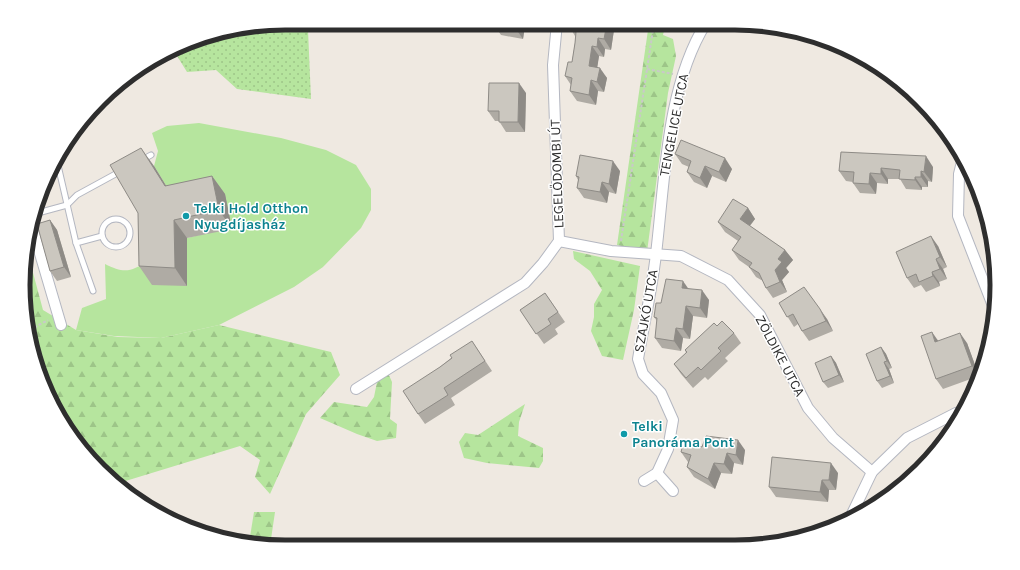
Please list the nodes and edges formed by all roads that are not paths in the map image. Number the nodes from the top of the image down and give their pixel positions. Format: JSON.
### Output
{"nodes":[{"id":1,"x":556,"y":30,"type":"edge"},
{"id":2,"x":702,"y":30,"type":"edge"},
{"id":3,"x":151,"y":155,"type":"dead end"},
{"id":4,"x":138,"y":162,"type":"edge"},
{"id":5,"x":58,"y":167,"type":"edge"},
{"id":6,"x":961,"y":167,"type":"edge"},
{"id":7,"x":124,"y":170,"type":"edge"},
{"id":8,"x":67,"y":205,"type":"junction"},
{"id":9,"x":41,"y":212,"type":"edge"},
{"id":10,"x":35,"y":236,"type":"edge"},
{"id":11,"x":102,"y":236,"type":"junction"},
{"id":12,"x":559,"y":241,"type":"junction"},
{"id":13,"x":76,"y":243,"type":"junction"},
{"id":14,"x":656,"y":255,"type":"junction"},
{"id":15,"x":93,"y":291,"type":"dead end"},
{"id":16,"x":989,"y":296,"type":"edge"},
{"id":17,"x":59,"y":320,"type":"road end"},
{"id":18,"x":356,"y":389,"type":"dead end"},
{"id":19,"x":955,"y":413,"type":"edge"},
{"id":20,"x":872,"y":472,"type":"junction"},
{"id":21,"x":657,"y":473,"type":"junction"},
{"id":22,"x":644,"y":481,"type":"dead end"},
{"id":23,"x":673,"y":491,"type":"dead end"},
{"id":24,"x":853,"y":511,"type":"edge"}],
"edges":[{"from":1,"to":12,"type":"street","name":"LEGELŐDOMBI ÚT"},
{"from":2,"to":14,"type":"street","name":"TENGELICE UTCA"},
{"from":3,"to":4,"type":"lane"},
{"from":5,"to":8,"type":"lane"},
{"from":6,"to":16,"type":"street"},
{"from":7,"to":8,"type":"lane"},
{"from":8,"to":9,"type":"lane"},
{"from":8,"to":13,"type":"lane"},
{"from":10,"to":17,"type":"street"},
{"from":11,"to":11,"type":"lane"},
{"from":11,"to":13,"type":"lane"},
{"from":12,"to":14,"type":"street","name":"ZÖLDIKE UTCA"},
{"from":12,"to":18,"type":"street","name":"LEGELŐDOMBI ÚT"},
{"from":13,"to":15,"type":"lane"},
{"from":14,"to":20,"type":"street","name":"ZÖLDIKE UTCA"},
{"from":14,"to":21,"type":"street","name":"SZAJKÓ UTCA"},
{"from":19,"to":20,"type":"street"},
{"from":20,"to":24,"type":"street"},
{"from":21,"to":22,"type":"street"},
{"from":21,"to":23,"type":"street"}]}
